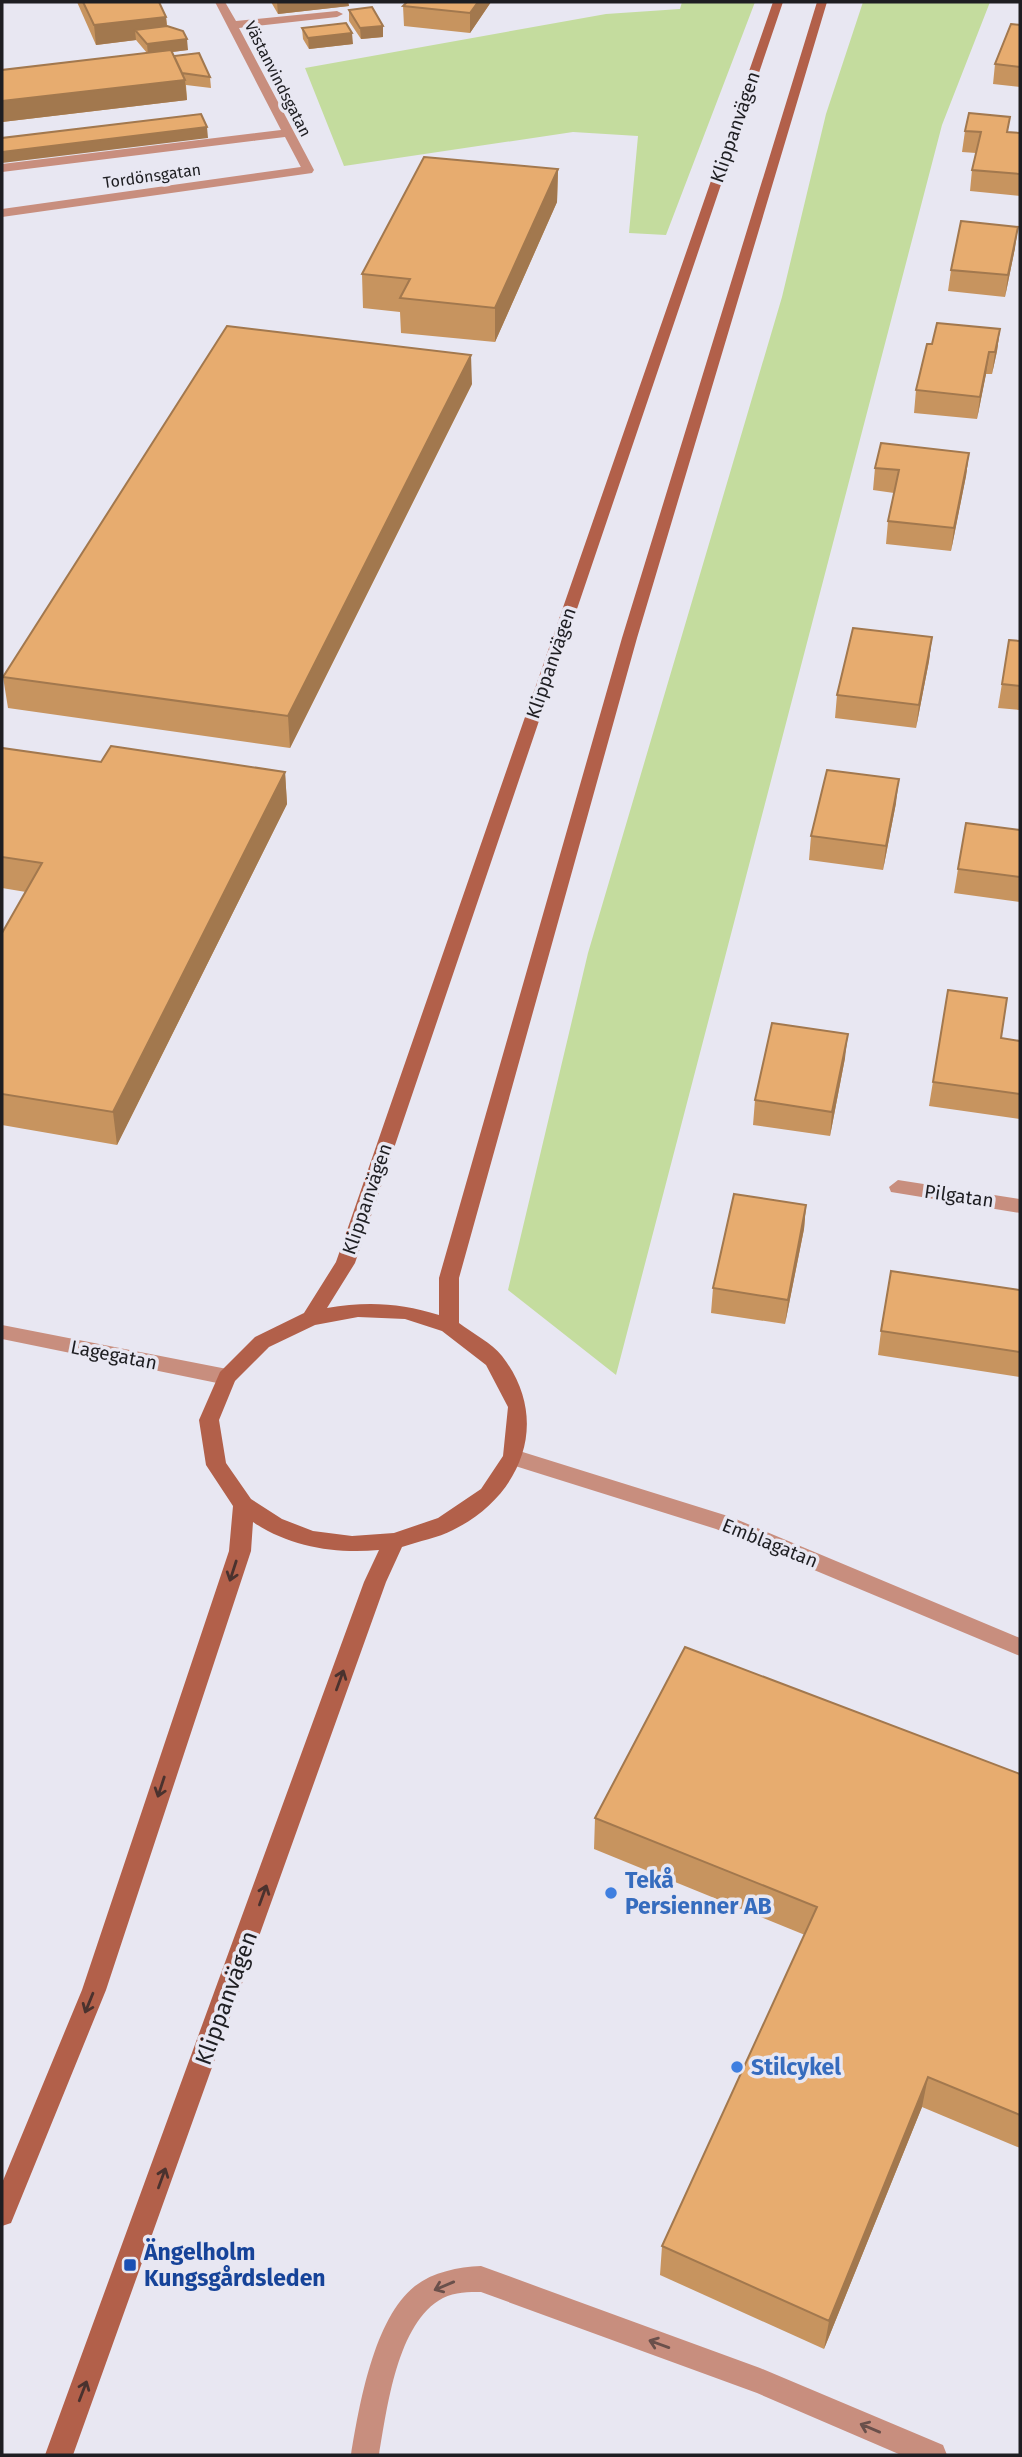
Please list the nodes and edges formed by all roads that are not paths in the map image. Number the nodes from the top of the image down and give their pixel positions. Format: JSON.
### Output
{"nodes":[{"id":1,"x":220,"y":2,"type":"edge"},
{"id":2,"x":778,"y":2,"type":"edge"},
{"id":3,"x":822,"y":2,"type":"edge"},
{"id":4,"x":337,"y":14,"type":"dead end"},
{"id":5,"x":232,"y":25,"type":"junction"},
{"id":6,"x":288,"y":133,"type":"junction"},
{"id":7,"x":2,"y":168,"type":"edge"},
{"id":8,"x":308,"y":170,"type":"joint"},
{"id":9,"x":2,"y":213,"type":"edge"},
{"id":10,"x":898,"y":1187,"type":"dead end"},
{"id":11,"x":1020,"y":1206,"type":"edge"},
{"id":12,"x":311,"y":1318,"type":"junction"},
{"id":13,"x":449,"y":1326,"type":"junction"},
{"id":14,"x":2,"y":1332,"type":"edge"},
{"id":15,"x":227,"y":1377,"type":"junction"},
{"id":16,"x":513,"y":1458,"type":"junction"},
{"id":17,"x":244,"y":1504,"type":"junction"},
{"id":18,"x":394,"y":1541,"type":"junction"},
{"id":19,"x":1020,"y":1647,"type":"edge"},
{"id":20,"x":2,"y":2214,"type":"edge"},
{"id":21,"x":59,"y":2455,"type":"edge"},
{"id":22,"x":365,"y":2455,"type":"edge"},
{"id":23,"x":933,"y":2455,"type":"edge"}],
"edges":[{"from":1,"to":5,"type":"street","name":"Västanvindsgatan"},
{"from":2,"to":12,"type":"main road","name":"Klippanvägen"},
{"from":3,"to":13,"type":"main road"},
{"from":4,"to":5,"type":"street"},
{"from":5,"to":6,"type":"street","name":"Västanvindsgatan"},
{"from":6,"to":7,"type":"street"},
{"from":6,"to":8,"type":"street","name":"Västanvindsgatan"},
{"from":8,"to":9,"type":"street","name":"Tordönsgatan"},
{"from":10,"to":11,"type":"street","name":"Pilgatan"},
{"from":12,"to":13,"type":"main road"},
{"from":12,"to":15,"type":"main road"},
{"from":13,"to":16,"type":"main road"},
{"from":14,"to":15,"type":"street","name":"Lagegatan"},
{"from":15,"to":17,"type":"main road"},
{"from":16,"to":18,"type":"main road"},
{"from":16,"to":19,"type":"street","name":"Emblagatan"},
{"from":17,"to":18,"type":"main road"},
{"from":17,"to":20,"type":"main road","one_way":true},
{"from":21,"to":18,"type":"main road","name":"Klippanvägen","one_way":true},
{"from":23,"to":22,"type":"street","one_way":true}]}
